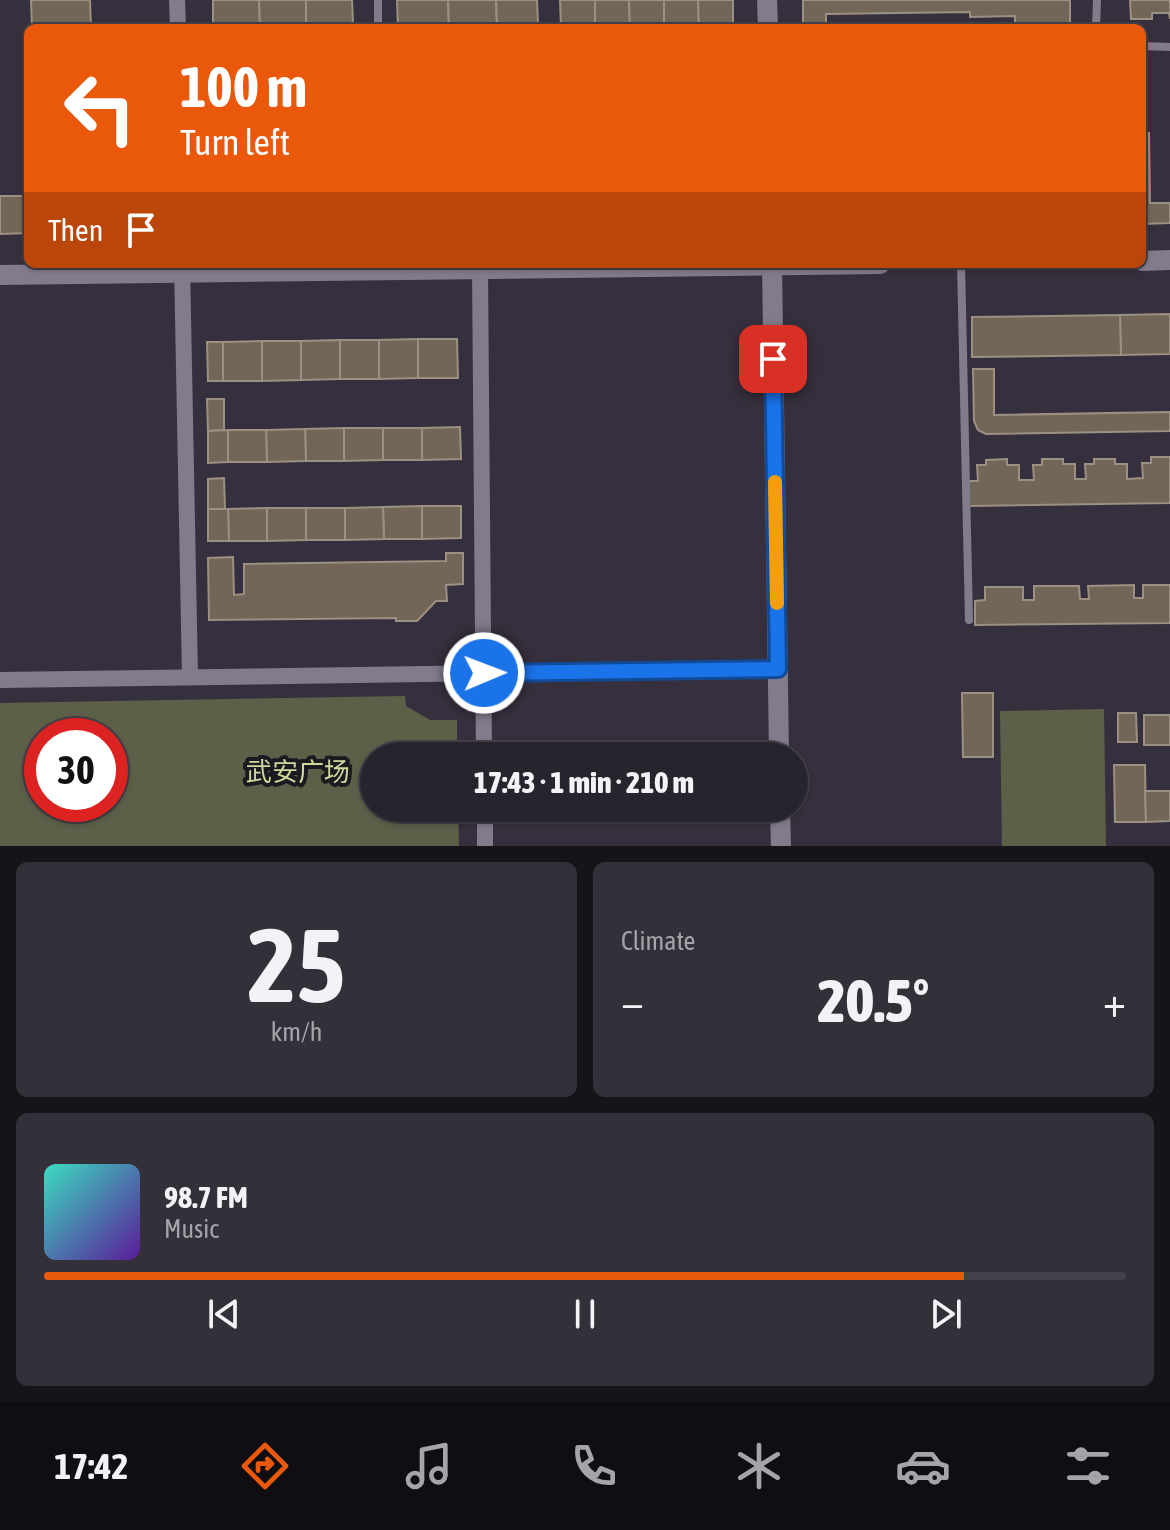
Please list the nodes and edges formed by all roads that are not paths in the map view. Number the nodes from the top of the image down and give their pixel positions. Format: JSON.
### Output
{"nodes":[{"id":1,"x":177,"y":0,"type":"edge"},
{"id":2,"x":378,"y":0,"type":"edge"},
{"id":3,"x":767,"y":0,"type":"edge"},
{"id":4,"x":1097,"y":0,"type":"edge"},
{"id":5,"x":178,"y":24,"type":"edge"},
{"id":6,"x":378,"y":24,"type":"edge"},
{"id":7,"x":768,"y":24,"type":"edge"},
{"id":8,"x":1096,"y":24,"type":"edge"},
{"id":9,"x":1146,"y":46,"type":"edge"},
{"id":10,"x":1170,"y":47,"type":"edge"},
{"id":11,"x":1170,"y":260,"type":"edge"},
{"id":12,"x":1146,"y":261,"type":"edge"},
{"id":13,"x":182,"y":268,"type":"edge"},
{"id":14,"x":553,"y":268,"type":"edge"},
{"id":15,"x":772,"y":268,"type":"edge"},
{"id":16,"x":961,"y":268,"type":"edge"},
{"id":17,"x":480,"y":269,"type":"junction"},
{"id":18,"x":0,"y":275,"type":"edge"},
{"id":19,"x":969,"y":620,"type":"dead end"},
{"id":20,"x":778,"y":669,"type":"junction"},
{"id":21,"x":484,"y":673,"type":"junction"},
{"id":22,"x":190,"y":677,"type":"junction"},
{"id":23,"x":0,"y":680,"type":"edge"},
{"id":24,"x":484,"y":742,"type":"edge"},
{"id":25,"x":779,"y":742,"type":"edge"},
{"id":26,"x":485,"y":822,"type":"edge"},
{"id":27,"x":780,"y":822,"type":"edge"},
{"id":28,"x":485,"y":846,"type":"edge"},
{"id":29,"x":781,"y":846,"type":"edge"}],
"edges":[{"from":1,"to":5,"type":"street"},
{"from":2,"to":6,"type":"lane"},
{"from":3,"to":7,"type":"street"},
{"from":4,"to":8,"type":"lane"},
{"from":9,"to":10,"type":"lane"},
{"from":11,"to":12,"type":"street"},
{"from":13,"to":17,"type":"street"},
{"from":13,"to":18,"type":"street"},
{"from":13,"to":22,"type":"street"},
{"from":14,"to":17,"type":"street"},
{"from":15,"to":20,"type":"street"},
{"from":16,"to":19,"type":"lane"},
{"from":17,"to":21,"type":"street"},
{"from":20,"to":21,"type":"street"},
{"from":20,"to":25,"type":"street"},
{"from":21,"to":22,"type":"street"},
{"from":21,"to":24,"type":"street"},
{"from":22,"to":23,"type":"street"},
{"from":26,"to":28,"type":"street"},
{"from":27,"to":29,"type":"street"}]}
